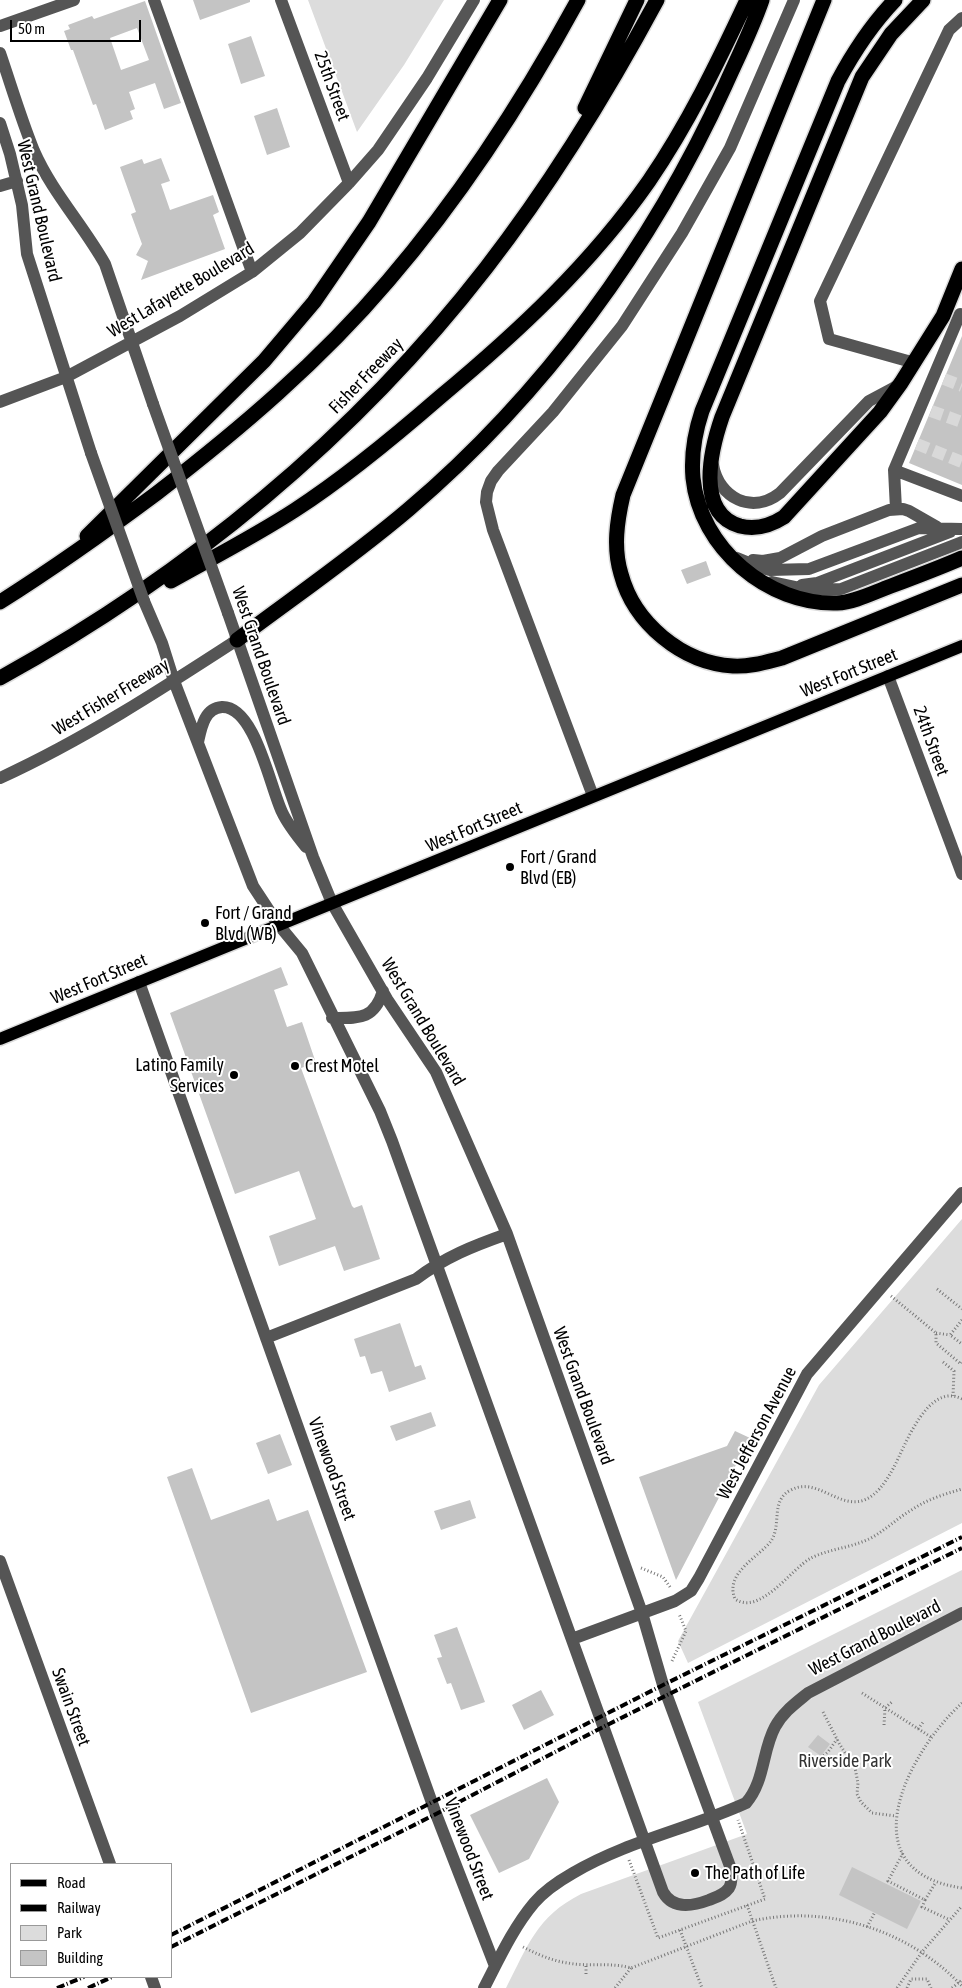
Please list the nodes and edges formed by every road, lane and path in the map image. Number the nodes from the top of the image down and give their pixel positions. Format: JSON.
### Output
{"nodes":[{"id":1,"x":74,"y":0,"type":"edge"},
{"id":2,"x":154,"y":0,"type":"edge"},
{"id":3,"x":281,"y":0,"type":"edge"},
{"id":4,"x":474,"y":0,"type":"edge"},
{"id":5,"x":500,"y":0,"type":"edge"},
{"id":6,"x":571,"y":0,"type":"edge"},
{"id":7,"x":578,"y":0,"type":"edge"},
{"id":8,"x":637,"y":0,"type":"edge"},
{"id":9,"x":657,"y":0,"type":"edge"},
{"id":10,"x":747,"y":0,"type":"edge"},
{"id":11,"x":762,"y":0,"type":"edge"},
{"id":12,"x":794,"y":0,"type":"edge"},
{"id":13,"x":824,"y":0,"type":"edge"},
{"id":14,"x":895,"y":0,"type":"edge"},
{"id":15,"x":923,"y":0,"type":"edge"},
{"id":16,"x":962,"y":18,"type":"edge"},
{"id":17,"x":0,"y":26,"type":"edge"},
{"id":18,"x":554,"y":43,"type":"junction"},
{"id":19,"x":0,"y":53,"type":"edge"},
{"id":20,"x":0,"y":123,"type":"edge"},
{"id":21,"x":556,"y":171,"type":"junction"},
{"id":22,"x":16,"y":181,"type":"junction"},
{"id":23,"x":350,"y":183,"type":"junction"},
{"id":24,"x":0,"y":186,"type":"edge"},
{"id":25,"x":962,"y":269,"type":"edge"},
{"id":26,"x":252,"y":272,"type":"junction"},
{"id":27,"x":961,"y":314,"type":"edge"},
{"id":28,"x":943,"y":316,"type":"junction"},
{"id":29,"x":131,"y":342,"type":"junction"},
{"id":30,"x":915,"y":363,"type":"junction"},
{"id":31,"x":66,"y":377,"type":"junction"},
{"id":32,"x":901,"y":383,"type":"junction"},
{"id":33,"x":0,"y":402,"type":"edge"},
{"id":34,"x":711,"y":458,"type":"junction"},
{"id":35,"x":894,"y":470,"type":"junction"},
{"id":36,"x":962,"y":496,"type":"edge"},
{"id":37,"x":896,"y":509,"type":"junction"},
{"id":38,"x":944,"y":529,"type":"junction"},
{"id":39,"x":962,"y":530,"type":"edge"},
{"id":40,"x":962,"y":542,"type":"edge"},
{"id":41,"x":719,"y":543,"type":"junction"},
{"id":42,"x":962,"y":558,"type":"edge"},
{"id":43,"x":59,"y":564,"type":"junction"},
{"id":44,"x":741,"y":567,"type":"junction"},
{"id":45,"x":756,"y":576,"type":"junction"},
{"id":46,"x":962,"y":585,"type":"edge"},
{"id":47,"x":0,"y":590,"type":"edge"},
{"id":48,"x":0,"y":602,"type":"edge"},
{"id":49,"x":102,"y":619,"type":"junction"},
{"id":50,"x":237,"y":640,"type":"junction"},
{"id":51,"x":962,"y":646,"type":"edge"},
{"id":52,"x":888,"y":676,"type":"junction"},
{"id":53,"x":0,"y":678,"type":"edge"},
{"id":54,"x":174,"y":681,"type":"junction"},
{"id":55,"x":198,"y":742,"type":"junction"},
{"id":56,"x":0,"y":778,"type":"edge"},
{"id":57,"x":593,"y":796,"type":"junction"},
{"id":58,"x":313,"y":857,"type":"junction"},
{"id":59,"x":962,"y":874,"type":"edge"},
{"id":60,"x":332,"y":903,"type":"junction"},
{"id":61,"x":278,"y":924,"type":"junction"},
{"id":62,"x":139,"y":982,"type":"junction"},
{"id":63,"x":383,"y":991,"type":"junction"},
{"id":64,"x":332,"y":1018,"type":"junction"},
{"id":65,"x":0,"y":1039,"type":"edge"},
{"id":66,"x":962,"y":1193,"type":"edge"},
{"id":67,"x":507,"y":1234,"type":"junction"},
{"id":68,"x":436,"y":1264,"type":"junction"},
{"id":69,"x":881,"y":1288,"type":"junction"},
{"id":70,"x":937,"y":1289,"type":"dead end"},
{"id":71,"x":962,"y":1309,"type":"edge"},
{"id":72,"x":962,"y":1320,"type":"edge"},
{"id":73,"x":936,"y":1333,"type":"junction"},
{"id":74,"x":950,"y":1335,"type":"junction"},
{"id":75,"x":266,"y":1338,"type":"junction"},
{"id":76,"x":962,"y":1344,"type":"edge"},
{"id":77,"x":955,"y":1360,"type":"junction"},
{"id":78,"x":943,"y":1362,"type":"dead end"},
{"id":79,"x":962,"y":1362,"type":"edge"},
{"id":80,"x":950,"y":1367,"type":"junction"},
{"id":81,"x":953,"y":1396,"type":"junction"},
{"id":82,"x":962,"y":1399,"type":"edge"},
{"id":83,"x":962,"y":1489,"type":"edge"},
{"id":84,"x":0,"y":1561,"type":"edge"},
{"id":85,"x":639,"y":1565,"type":"dead end"},
{"id":86,"x":670,"y":1588,"type":"dead end"},
{"id":87,"x":962,"y":1612,"type":"edge"},
{"id":88,"x":642,"y":1613,"type":"junction"},
{"id":89,"x":680,"y":1614,"type":"dead end"},
{"id":90,"x":572,"y":1638,"type":"junction"},
{"id":91,"x":673,"y":1663,"type":"dead end"},
{"id":92,"x":862,"y":1693,"type":"dead end"},
{"id":93,"x":893,"y":1701,"type":"dead end"},
{"id":94,"x":962,"y":1703,"type":"edge"},
{"id":95,"x":885,"y":1708,"type":"junction"},
{"id":96,"x":823,"y":1712,"type":"dead end"},
{"id":97,"x":924,"y":1721,"type":"dead end"},
{"id":98,"x":884,"y":1725,"type":"dead end"},
{"id":99,"x":918,"y":1729,"type":"junction"},
{"id":100,"x":931,"y":1738,"type":"junction"},
{"id":101,"x":837,"y":1739,"type":"junction"},
{"id":102,"x":818,"y":1760,"type":"dead end"},
{"id":103,"x":712,"y":1816,"type":"junction"},
{"id":104,"x":896,"y":1816,"type":"junction"},
{"id":105,"x":645,"y":1840,"type":"junction"},
{"id":106,"x":903,"y":1853,"type":"junction"},
{"id":107,"x":110,"y":1863,"type":"edge"},
{"id":108,"x":936,"y":1882,"type":"junction"},
{"id":109,"x":962,"y":1888,"type":"edge"},
{"id":110,"x":925,"y":1900,"type":"junction"},
{"id":111,"x":747,"y":1905,"type":"dead end"},
{"id":112,"x":962,"y":1906,"type":"edge"},
{"id":113,"x":875,"y":1912,"type":"dead end"},
{"id":114,"x":950,"y":1920,"type":"junction"},
{"id":115,"x":752,"y":1921,"type":"junction"},
{"id":116,"x":868,"y":1927,"type":"junction"},
{"id":117,"x":680,"y":1930,"type":"dead end"},
{"id":118,"x":686,"y":1945,"type":"junction"},
{"id":119,"x":523,"y":1947,"type":"dead end"},
{"id":120,"x":922,"y":1952,"type":"junction"},
{"id":121,"x":586,"y":1965,"type":"junction"},
{"id":122,"x":495,"y":1966,"type":"junction"},
{"id":123,"x":630,"y":1968,"type":"junction"},
{"id":124,"x":586,"y":1974,"type":"dead end"},
{"id":125,"x":905,"y":1975,"type":"junction"},
{"id":126,"x":911,"y":1979,"type":"junction"},
{"id":127,"x":961,"y":1983,"type":"edge"},
{"id":128,"x":484,"y":1988,"type":"edge"},
{"id":129,"x":615,"y":1988,"type":"edge"},
{"id":130,"x":702,"y":1988,"type":"edge"},
{"id":131,"x":776,"y":1988,"type":"edge"},
{"id":132,"x":897,"y":1988,"type":"edge"},
{"id":133,"x":907,"y":1988,"type":"edge"},
{"id":134,"x":931,"y":1988,"type":"edge"},
{"id":135,"x":952,"y":1988,"type":"edge"}],
"edges":[{"from":1,"to":17,"type":"street"},
{"from":2,"to":26,"type":"street"},
{"from":3,"to":23,"type":"street","name":"25th Street"},
{"from":4,"to":23,"type":"street","name":"West Lafayette Boulevard"},
{"from":5,"to":43,"type":"highway"},
{"from":6,"to":18,"type":"highway"},
{"from":7,"to":18,"type":"highway"},
{"from":8,"to":21,"type":"highway"},
{"from":9,"to":21,"type":"highway","name":"Fisher Freeway"},
{"from":10,"to":49,"type":"highway"},
{"from":11,"to":50,"type":"highway"},
{"from":12,"to":57,"type":"street"},
{"from":13,"to":46,"type":"highway"},
{"from":14,"to":41,"type":"highway"},
{"from":15,"to":34,"type":"highway"},
{"from":16,"to":30,"type":"street"},
{"from":18,"to":43,"type":"highway"},
{"from":19,"to":29,"type":"street","name":"West Grand Boulevard"},
{"from":20,"to":22,"type":"street","name":"West Grand Boulevard"},
{"from":21,"to":49,"type":"highway","name":"Fisher Freeway"},
{"from":22,"to":24,"type":"street"},
{"from":22,"to":31,"type":"street","name":"West Grand Boulevard"},
{"from":23,"to":26,"type":"street","name":"West Lafayette Boulevard"},
{"from":25,"to":28,"type":"highway"},
{"from":26,"to":29,"type":"street","name":"West Lafayette Boulevard"},
{"from":27,"to":28,"type":"street"},
{"from":27,"to":35,"type":"street"},
{"from":28,"to":30,"type":"highway"},
{"from":29,"to":31,"type":"street","name":"West Lafayette Boulevard"},
{"from":29,"to":50,"type":"street","name":"West Grand Boulevard","bridge":true},
{"from":30,"to":32,"type":"highway"},
{"from":31,"to":33,"type":"street","name":"West Lafayette Boulevard"},
{"from":31,"to":54,"type":"street","name":"West Grand Boulevard","bridge":true},
{"from":32,"to":34,"type":"street"},
{"from":32,"to":34,"type":"highway"},
{"from":35,"to":36,"type":"street"},
{"from":35,"to":37,"type":"street"},
{"from":37,"to":38,"type":"street"},
{"from":37,"to":41,"type":"street"},
{"from":38,"to":39,"type":"street"},
{"from":38,"to":41,"type":"street"},
{"from":39,"to":45,"type":"street"},
{"from":40,"to":45,"type":"street"},
{"from":41,"to":44,"type":"highway"},
{"from":42,"to":44,"type":"highway"},
{"from":43,"to":47,"type":"highway"},
{"from":43,"to":48,"type":"highway"},
{"from":44,"to":45,"type":"street"},
{"from":49,"to":53,"type":"highway","name":"Fisher Freeway"},
{"from":50,"to":54,"type":"street","name":"West Fisher Freeway"},
{"from":50,"to":58,"type":"street","name":"West Grand Boulevard"},
{"from":51,"to":52,"type":"main road","name":"West Fort Street"},
{"from":52,"to":57,"type":"main road","name":"West Fort Street"},
{"from":52,"to":59,"type":"street","name":"24th Street"},
{"from":54,"to":55,"type":"street","name":"West Grand Boulevard"},
{"from":54,"to":56,"type":"street","name":"West Fisher Freeway"},
{"from":55,"to":58,"type":"street"},
{"from":55,"to":61,"type":"street","name":"West Grand Boulevard"},
{"from":57,"to":60,"type":"main road","name":"West Fort Street"},
{"from":58,"to":60,"type":"street","name":"West Grand Boulevard"},
{"from":60,"to":61,"type":"main road","name":"West Fort Street"},
{"from":60,"to":63,"type":"street","name":"West Grand Boulevard"},
{"from":61,"to":62,"type":"main road","name":"West Fort Street"},
{"from":61,"to":64,"type":"street","name":"West Grand Boulevard"},
{"from":62,"to":65,"type":"main road","name":"West Fort Street"},
{"from":62,"to":75,"type":"street","name":"Vinewood Street"},
{"from":63,"to":64,"type":"street"},
{"from":63,"to":67,"type":"street","name":"West Grand Boulevard"},
{"from":64,"to":68,"type":"street","name":"West Grand Boulevard"},
{"from":66,"to":69,"type":"street","name":"West Jefferson Avenue"},
{"from":67,"to":68,"type":"street"},
{"from":67,"to":88,"type":"street","name":"West Grand Boulevard"},
{"from":68,"to":75,"type":"street"},
{"from":68,"to":90,"type":"street","name":"West Grand Boulevard"},
{"from":69,"to":73,"type":"path"},
{"from":69,"to":88,"type":"street","name":"West Jefferson Avenue"},
{"from":70,"to":71,"type":"path"},
{"from":72,"to":74,"type":"path"},
{"from":73,"to":74,"type":"path"},
{"from":73,"to":77,"type":"path"},
{"from":74,"to":76,"type":"path"},
{"from":75,"to":122,"type":"street","name":"Vinewood Street"},
{"from":77,"to":79,"type":"path"},
{"from":77,"to":80,"type":"path"},
{"from":78,"to":80,"type":"path"},
{"from":80,"to":81,"type":"path"},
{"from":81,"to":82,"type":"path"},
{"from":81,"to":83,"type":"path"},
{"from":84,"to":107,"type":"street","name":"Swain Street"},
{"from":85,"to":86,"type":"path"},
{"from":87,"to":103,"type":"street","name":"West Grand Boulevard"},
{"from":88,"to":90,"type":"street","name":"West Jefferson Avenue"},
{"from":88,"to":103,"type":"street","name":"West Grand Boulevard"},
{"from":89,"to":91,"type":"path"},
{"from":90,"to":105,"type":"street","name":"West Grand Boulevard"},
{"from":92,"to":95,"type":"path"},
{"from":93,"to":95,"type":"path"},
{"from":94,"to":100,"type":"path"},
{"from":95,"to":98,"type":"path"},
{"from":95,"to":99,"type":"path"},
{"from":96,"to":101,"type":"path"},
{"from":97,"to":99,"type":"path"},
{"from":99,"to":100,"type":"path"},
{"from":100,"to":104,"type":"path"},
{"from":101,"to":102,"type":"path"},
{"from":101,"to":104,"type":"path"},
{"from":103,"to":105,"type":"street"},
{"from":103,"to":105,"type":"street","name":"West Grand Boulevard"},
{"from":104,"to":106,"type":"path"},
{"from":105,"to":122,"type":"street"},
{"from":106,"to":108,"type":"path"},
{"from":106,"to":110,"type":"path"},
{"from":108,"to":109,"type":"path"},
{"from":108,"to":110,"type":"path"},
{"from":110,"to":114,"type":"path"},
{"from":111,"to":115,"type":"path"},
{"from":112,"to":114,"type":"path"},
{"from":113,"to":116,"type":"path"},
{"from":114,"to":120,"type":"path"},
{"from":115,"to":116,"type":"path"},
{"from":115,"to":118,"type":"path"},
{"from":115,"to":131,"type":"path"},
{"from":116,"to":120,"type":"path"},
{"from":117,"to":118,"type":"path"},
{"from":118,"to":123,"type":"path"},
{"from":118,"to":130,"type":"path"},
{"from":119,"to":121,"type":"path"},
{"from":120,"to":125,"type":"path"},
{"from":120,"to":127,"type":"path"},
{"from":121,"to":123,"type":"path"},
{"from":121,"to":124,"type":"path"},
{"from":122,"to":128,"type":"street"},
{"from":123,"to":129,"type":"path"},
{"from":125,"to":126,"type":"path"},
{"from":125,"to":132,"type":"path"},
{"from":126,"to":133,"type":"path"},
{"from":126,"to":134,"type":"path"},
{"from":127,"to":135,"type":"path"}]}
